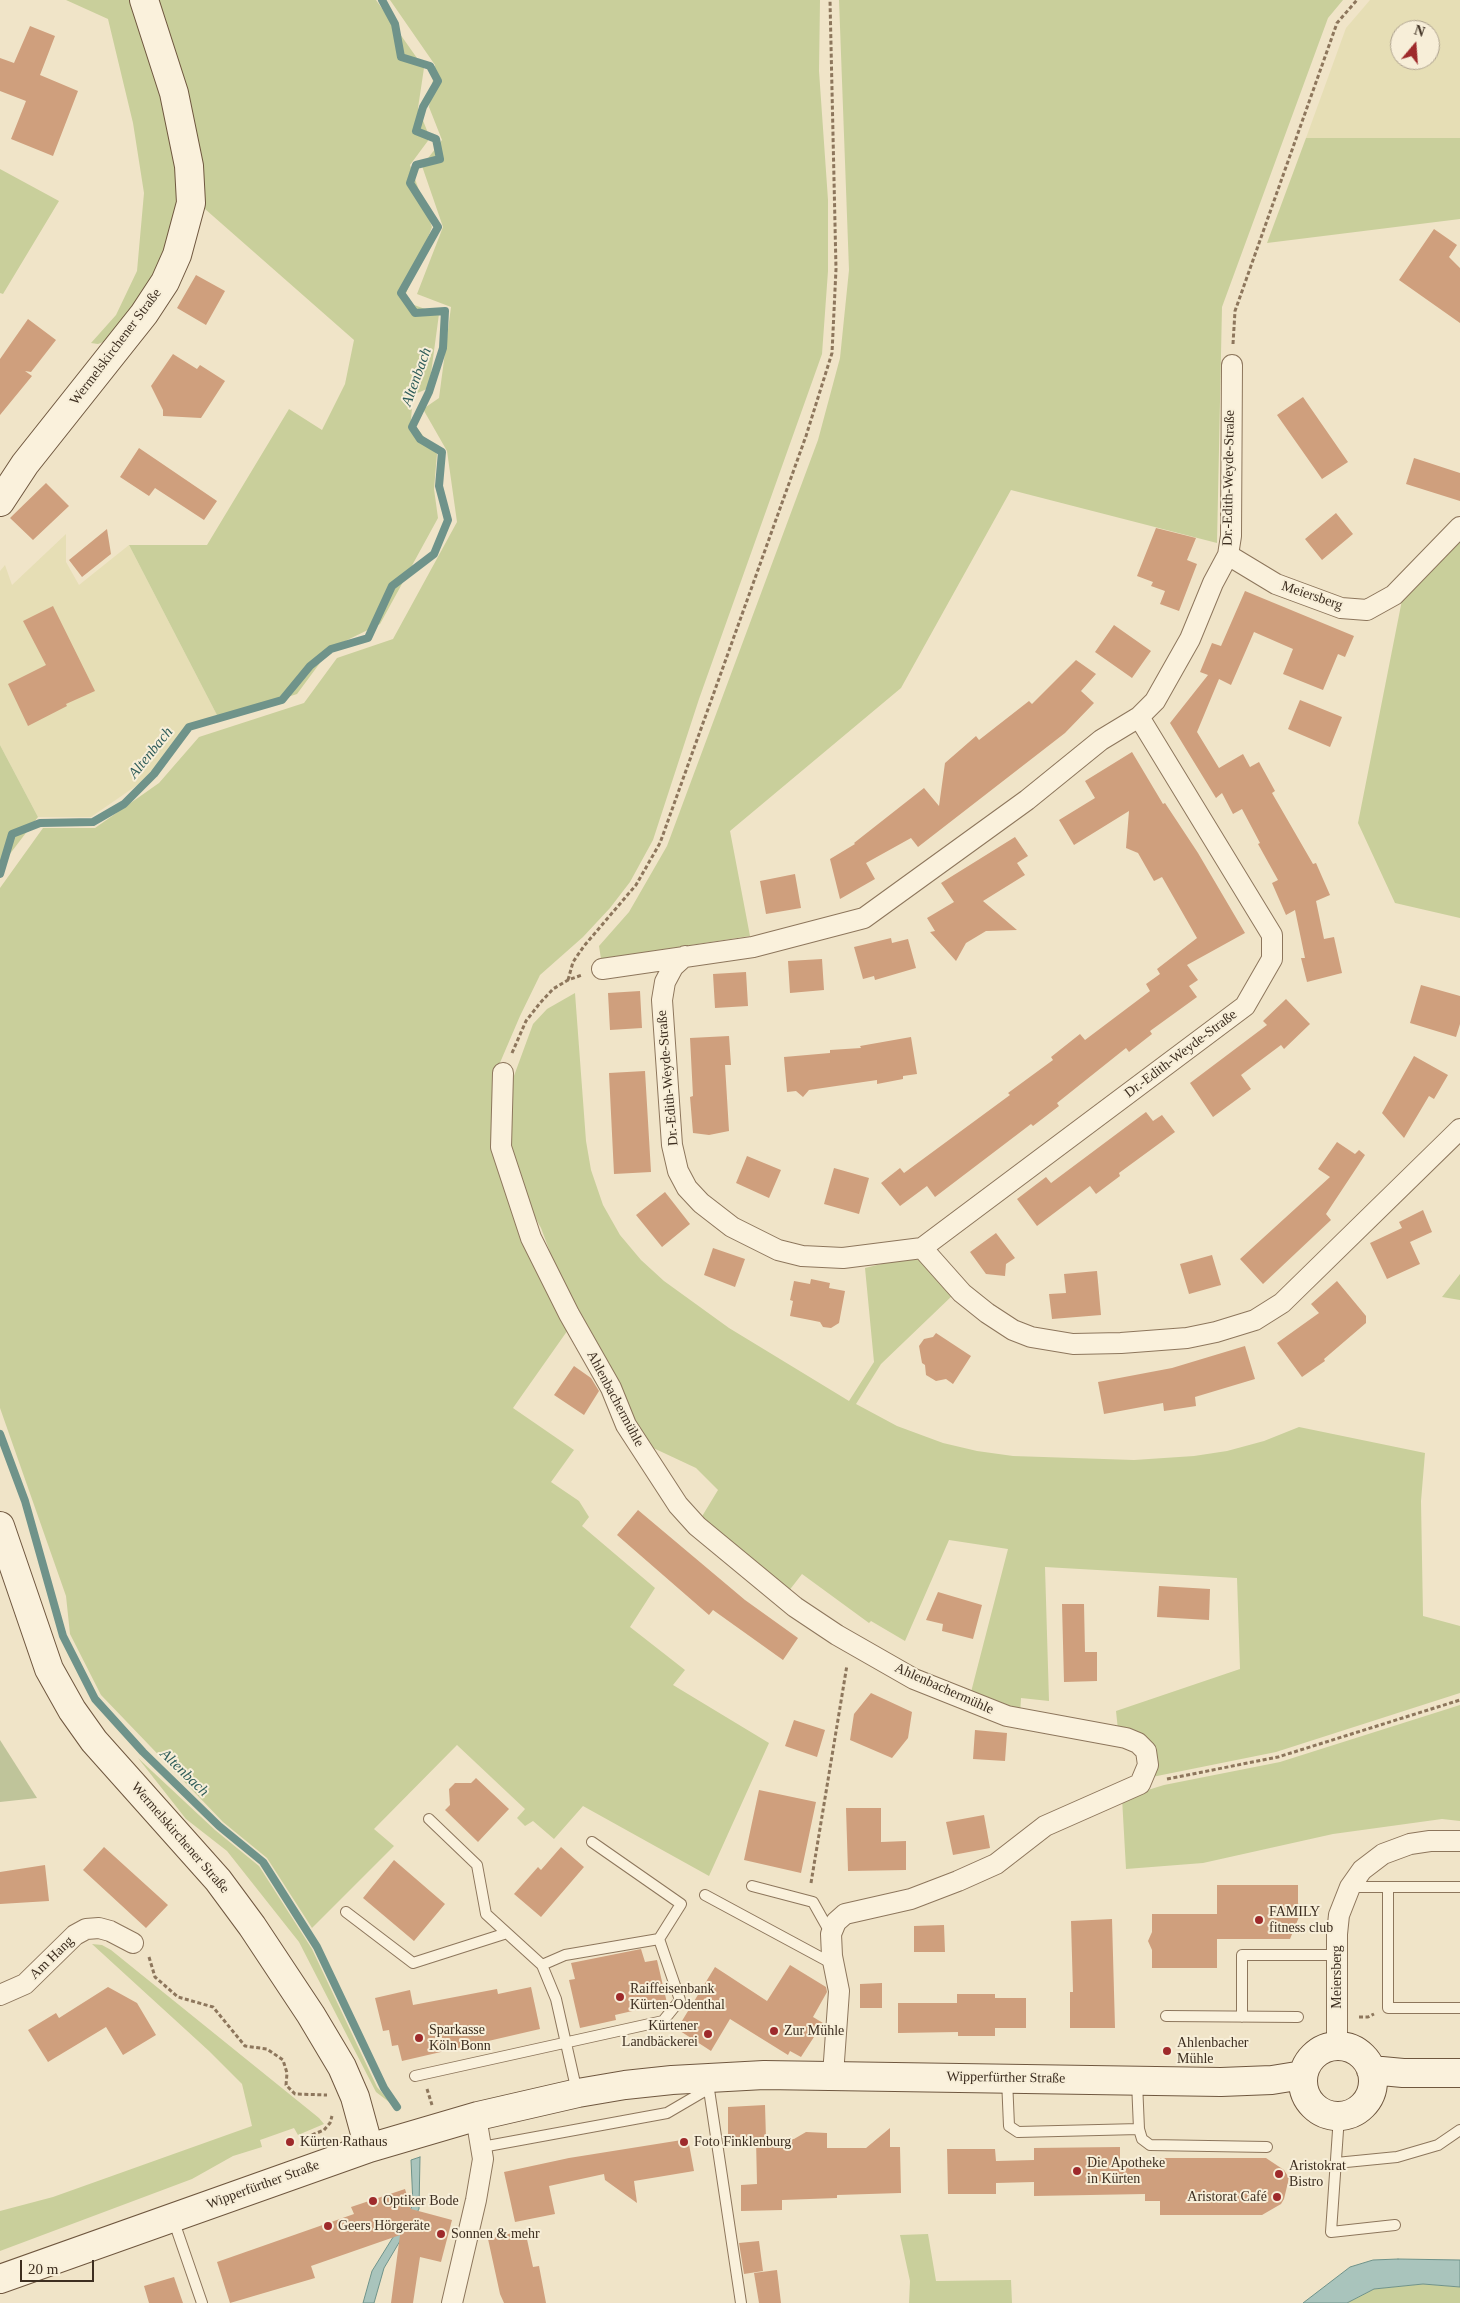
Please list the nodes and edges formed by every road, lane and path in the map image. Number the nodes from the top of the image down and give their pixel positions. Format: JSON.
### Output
{"nodes":[{"id":1,"x":144,"y":0,"type":"edge"},
{"id":2,"x":830,"y":0,"type":"edge"},
{"id":3,"x":1357,"y":0,"type":"edge"},
{"id":4,"x":1232,"y":365,"type":"joint"},
{"id":5,"x":0,"y":502,"type":"edge"},
{"id":6,"x":1460,"y":527,"type":"edge"},
{"id":7,"x":1228,"y":555,"type":"junction"},
{"id":8,"x":1139,"y":717,"type":"junction"},
{"id":9,"x":685,"y":956,"type":"junction"},
{"id":10,"x":602,"y":968,"type":"joint"},
{"id":11,"x":568,"y":980,"type":"junction"},
{"id":12,"x":503,"y":1073,"type":"joint"},
{"id":13,"x":1460,"y":1129,"type":"edge"},
{"id":14,"x":922,"y":1248,"type":"junction"},
{"id":15,"x":0,"y":1526,"type":"edge"},
{"id":16,"x":851,"y":1642,"type":"junction"},
{"id":17,"x":1460,"y":1700,"type":"edge"},
{"id":18,"x":1140,"y":1784,"type":"junction"},
{"id":19,"x":429,"y":1819,"type":"dead end"},
{"id":20,"x":1460,"y":1841,"type":"edge"},
{"id":21,"x":592,"y":1842,"type":"dead end"},
{"id":22,"x":752,"y":1886,"type":"dead end"},
{"id":23,"x":1350,"y":1887,"type":"junction"},
{"id":24,"x":1388,"y":1887,"type":"junction"},
{"id":25,"x":1460,"y":1887,"type":"edge"},
{"id":26,"x":705,"y":1895,"type":"dead end"},
{"id":27,"x":814,"y":1902,"type":"junction"},
{"id":28,"x":346,"y":1912,"type":"dead end"},
{"id":29,"x":507,"y":1933,"type":"junction"},
{"id":30,"x":831,"y":1934,"type":"junction"},
{"id":31,"x":659,"y":1939,"type":"junction"},
{"id":32,"x":133,"y":1943,"type":"joint"},
{"id":33,"x":1337,"y":1956,"type":"junction"},
{"id":34,"x":542,"y":1965,"type":"junction"},
{"id":35,"x":834,"y":1965,"type":"junction"},
{"id":36,"x":0,"y":1995,"type":"edge"},
{"id":37,"x":1460,"y":2008,"type":"edge"},
{"id":38,"x":1166,"y":2016,"type":"dead end"},
{"id":39,"x":1242,"y":2017,"type":"junction"},
{"id":40,"x":1298,"y":2017,"type":"dead end"},
{"id":41,"x":566,"y":2043,"type":"junction"},
{"id":42,"x":1337,"y":2047,"type":"junction"},
{"id":43,"x":1371,"y":2070,"type":"junction"},
{"id":44,"x":1460,"y":2073,"type":"edge"},
{"id":45,"x":1303,"y":2074,"type":"junction"},
{"id":46,"x":834,"y":2075,"type":"junction"},
{"id":47,"x":415,"y":2076,"type":"dead end"},
{"id":48,"x":1006,"y":2078,"type":"junction"},
{"id":49,"x":1137,"y":2081,"type":"junction"},
{"id":50,"x":708,"y":2083,"type":"junction"},
{"id":51,"x":578,"y":2093,"type":"junction"},
{"id":52,"x":344,"y":2096,"type":"junction"},
{"id":53,"x":1339,"y":2116,"type":"junction"},
{"id":54,"x":476,"y":2117,"type":"junction"},
{"id":55,"x":1139,"y":2128,"type":"junction"},
{"id":56,"x":1460,"y":2130,"type":"edge"},
{"id":57,"x":312,"y":2135,"type":"dead end"},
{"id":58,"x":482,"y":2147,"type":"junction"},
{"id":59,"x":1267,"y":2147,"type":"dead end"},
{"id":60,"x":369,"y":2148,"type":"junction"},
{"id":61,"x":1336,"y":2163,"type":"junction"},
{"id":62,"x":173,"y":2218,"type":"junction"},
{"id":63,"x":1394,"y":2225,"type":"dead end"},
{"id":64,"x":0,"y":2279,"type":"edge"},
{"id":65,"x":202,"y":2303,"type":"edge"},
{"id":66,"x":452,"y":2303,"type":"edge"},
{"id":67,"x":741,"y":2303,"type":"edge"}],
"edges":[{"from":1,"to":5,"type":"main road","name":"Wermelskirchener Straße"},
{"from":2,"to":11,"type":"path"},
{"from":3,"to":4,"type":"path"},
{"from":4,"to":7,"type":"street","name":"Dr.-Edith-Weyde-Straße"},
{"from":6,"to":7,"type":"street","name":"Meiersberg"},
{"from":7,"to":8,"type":"street","name":"Dr.-Edith-Weyde-Straße"},
{"from":8,"to":9,"type":"street","name":"Dr.-Edith-Weyde-Straße"},
{"from":8,"to":14,"type":"street","name":"Dr.-Edith-Weyde-Straße"},
{"from":9,"to":10,"type":"street","name":"Dr.-Edith-Weyde-Straße"},
{"from":9,"to":14,"type":"street","name":"Dr.-Edith-Weyde-Straße"},
{"from":10,"to":11,"type":"path"},
{"from":11,"to":12,"type":"path"},
{"from":12,"to":16,"type":"street","name":"Ahlenbachermühle"},
{"from":13,"to":14,"type":"street"},
{"from":15,"to":52,"type":"main road","name":"Wermelskirchener Straße"},
{"from":16,"to":18,"type":"street","name":"Ahlenbachermühle"},
{"from":16,"to":27,"type":"path"},
{"from":17,"to":18,"type":"path"},
{"from":18,"to":30,"type":"street"},
{"from":19,"to":29,"type":"lane"},
{"from":20,"to":23,"type":"street","name":"Meiersberg"},
{"from":21,"to":31,"type":"lane"},
{"from":22,"to":27,"type":"lane"},
{"from":23,"to":24,"type":"lane"},
{"from":23,"to":33,"type":"street","name":"Meiersberg"},
{"from":24,"to":25,"type":"lane"},
{"from":24,"to":37,"type":"lane"},
{"from":26,"to":35,"type":"lane"},
{"from":27,"to":30,"type":"lane"},
{"from":28,"to":29,"type":"lane"},
{"from":29,"to":34,"type":"lane"},
{"from":30,"to":35,"type":"street"},
{"from":31,"to":34,"type":"lane"},
{"from":31,"to":41,"type":"lane"},
{"from":32,"to":36,"type":"street","name":"Am Hang"},
{"from":32,"to":52,"type":"path"},
{"from":33,"to":39,"type":"lane"},
{"from":33,"to":42,"type":"street","name":"Meiersberg"},
{"from":34,"to":41,"type":"lane"},
{"from":35,"to":46,"type":"street"},
{"from":38,"to":39,"type":"lane"},
{"from":39,"to":40,"type":"lane"},
{"from":41,"to":47,"type":"lane"},
{"from":41,"to":51,"type":"lane"},
{"from":42,"to":43,"type":"main road"},
{"from":42,"to":45,"type":"main road"},
{"from":43,"to":44,"type":"main road"},
{"from":43,"to":53,"type":"main road"},
{"from":45,"to":49,"type":"main road","name":"Wipperfürther Straße"},
{"from":45,"to":53,"type":"main road"},
{"from":46,"to":48,"type":"main road","name":"Wipperfürther Straße"},
{"from":46,"to":50,"type":"main road","name":"Wipperfürther Straße"},
{"from":48,"to":49,"type":"main road","name":"Wipperfürther Straße"},
{"from":48,"to":55,"type":"lane"},
{"from":49,"to":55,"type":"lane"},
{"from":50,"to":51,"type":"main road","name":"Wipperfürther Straße"},
{"from":50,"to":58,"type":"lane","name":"Wipperfürther Straße"},
{"from":50,"to":67,"type":"lane"},
{"from":51,"to":54,"type":"main road","name":"Wipperfürther Straße"},
{"from":52,"to":57,"type":"path"},
{"from":52,"to":60,"type":"main road","name":"Wermelskirchener Straße"},
{"from":53,"to":61,"type":"lane"},
{"from":54,"to":58,"type":"street"},
{"from":54,"to":60,"type":"main road","name":"Wipperfürther Straße"},
{"from":55,"to":59,"type":"lane"},
{"from":56,"to":61,"type":"lane"},
{"from":58,"to":66,"type":"street"},
{"from":60,"to":62,"type":"main road","name":"Wipperfürther Straße"},
{"from":61,"to":63,"type":"lane"},
{"from":62,"to":64,"type":"main road","name":"Wipperfürther Straße"},
{"from":62,"to":65,"type":"lane"}]}
